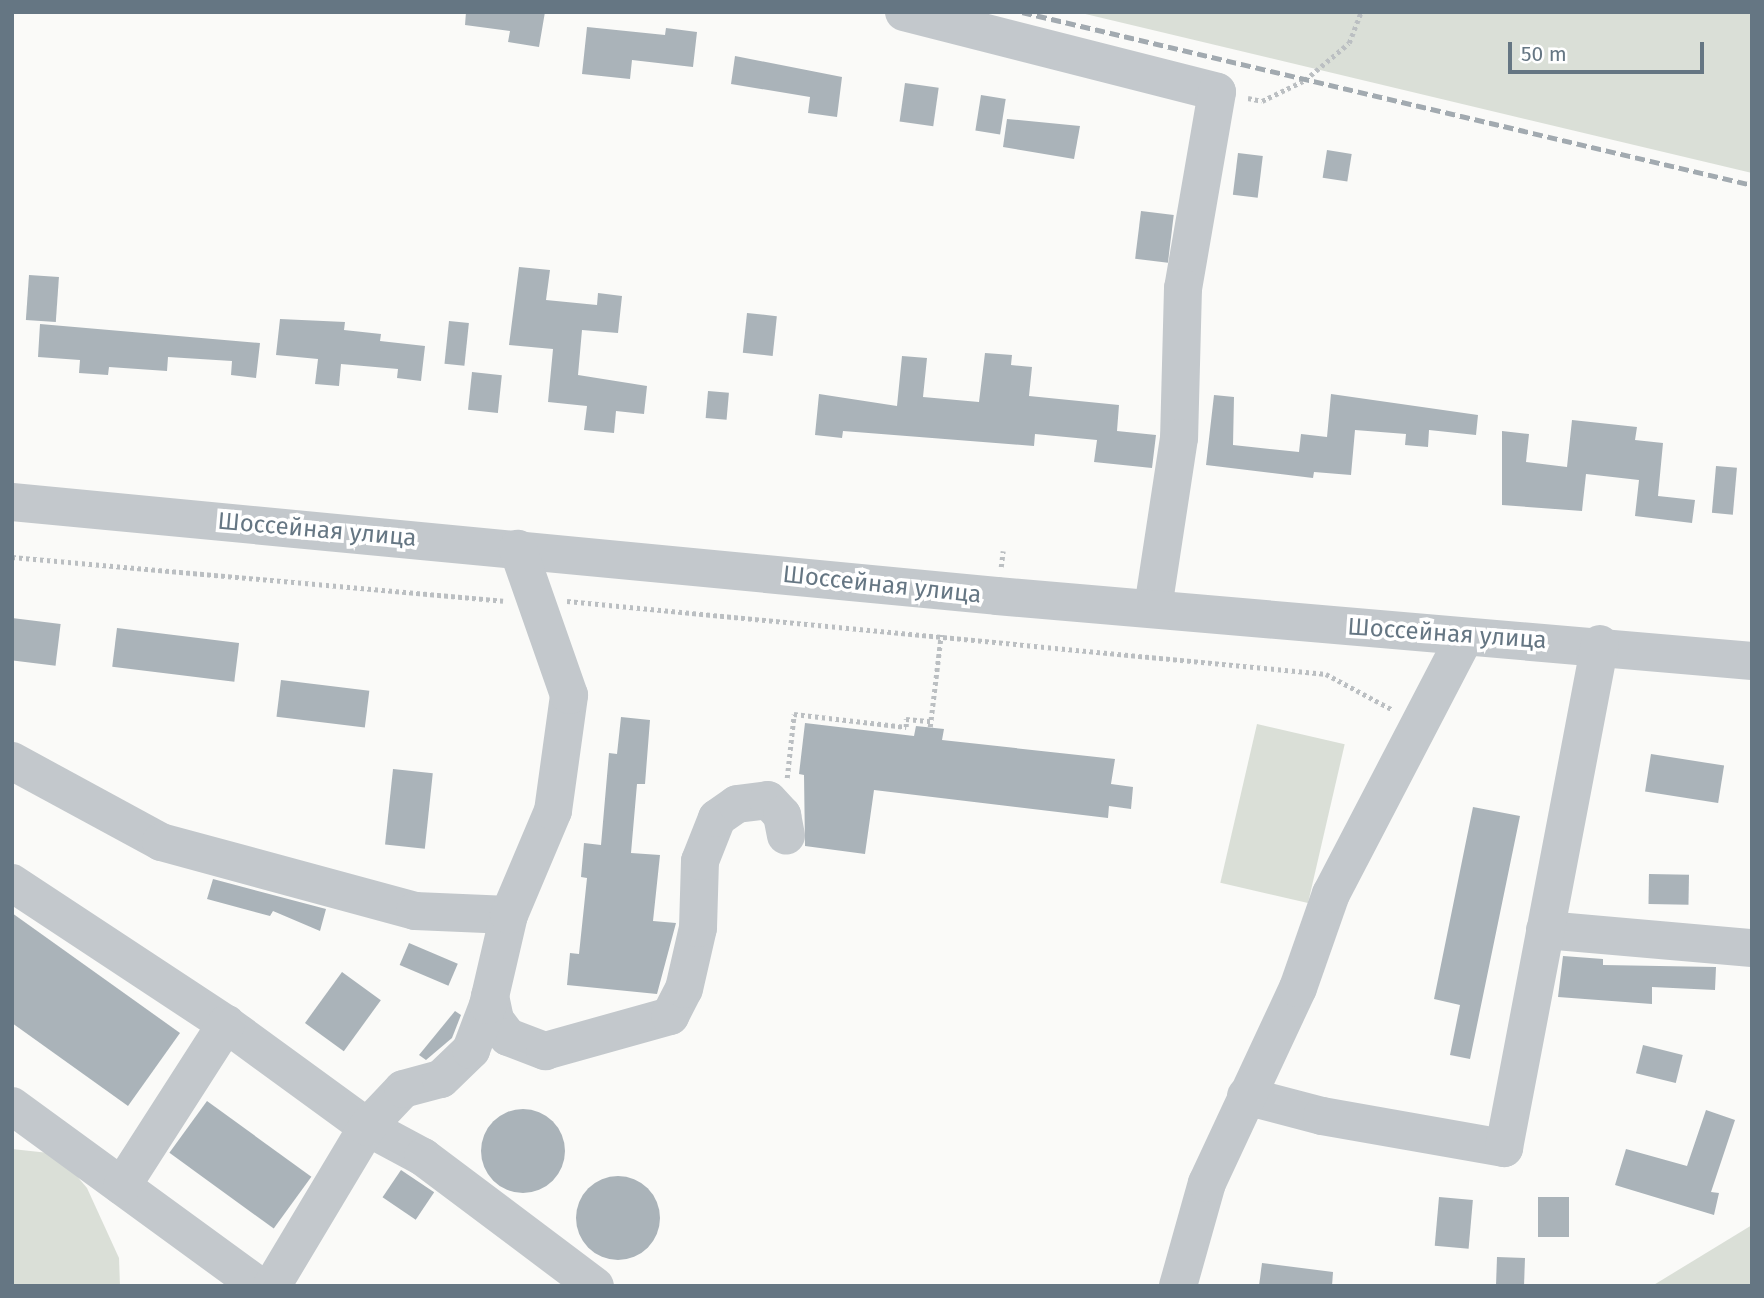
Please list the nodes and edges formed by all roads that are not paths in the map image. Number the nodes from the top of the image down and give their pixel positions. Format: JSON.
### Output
{"nodes":[{"id":1,"x":904,"y":12,"type":"edge"},
{"id":2,"x":12,"y":502,"type":"edge"},
{"id":3,"x":518,"y":549,"type":"junction"},
{"id":4,"x":1153,"y":608,"type":"junction"},
{"id":5,"x":1464,"y":638,"type":"junction"},
{"id":6,"x":1600,"y":644,"type":"junction"},
{"id":7,"x":1752,"y":661,"type":"edge"},
{"id":8,"x":12,"y":761,"type":"edge"},
{"id":9,"x":784,"y":825,"type":"road end"},
{"id":10,"x":12,"y":883,"type":"edge"},
{"id":11,"x":509,"y":915,"type":"junction"},
{"id":12,"x":1545,"y":930,"type":"junction"},
{"id":13,"x":1752,"y":948,"type":"edge"},
{"id":14,"x":490,"y":996,"type":"junction"},
{"id":15,"x":226,"y":1024,"type":"junction"},
{"id":16,"x":1246,"y":1096,"type":"junction"},
{"id":17,"x":12,"y":1106,"type":"edge"},
{"id":18,"x":367,"y":1127,"type":"junction"},
{"id":19,"x":122,"y":1186,"type":"junction"},
{"id":20,"x":259,"y":1286,"type":"edge"},
{"id":21,"x":272,"y":1286,"type":"edge"},
{"id":22,"x":595,"y":1286,"type":"edge"},
{"id":23,"x":1178,"y":1286,"type":"edge"}],
"edges":[{"from":1,"to":4,"type":"street"},
{"from":2,"to":3,"type":"street","name":"Шоссейная улица"},
{"from":3,"to":4,"type":"street","name":"Шоссейная улица"},
{"from":3,"to":11,"type":"street"},
{"from":4,"to":5,"type":"street","name":"Шоссейная улица"},
{"from":5,"to":6,"type":"street","name":"Шоссейная улица"},
{"from":5,"to":16,"type":"street"},
{"from":6,"to":7,"type":"street","name":"Шоссейная улица"},
{"from":6,"to":12,"type":"street"},
{"from":8,"to":11,"type":"street"},
{"from":9,"to":14,"type":"street"},
{"from":10,"to":15,"type":"street"},
{"from":11,"to":14,"type":"street"},
{"from":12,"to":13,"type":"street"},
{"from":12,"to":16,"type":"street"},
{"from":14,"to":18,"type":"street"},
{"from":15,"to":18,"type":"street"},
{"from":15,"to":19,"type":"street"},
{"from":16,"to":23,"type":"street"},
{"from":17,"to":19,"type":"street"},
{"from":18,"to":21,"type":"street"},
{"from":18,"to":22,"type":"street"},
{"from":19,"to":20,"type":"street"}]}
